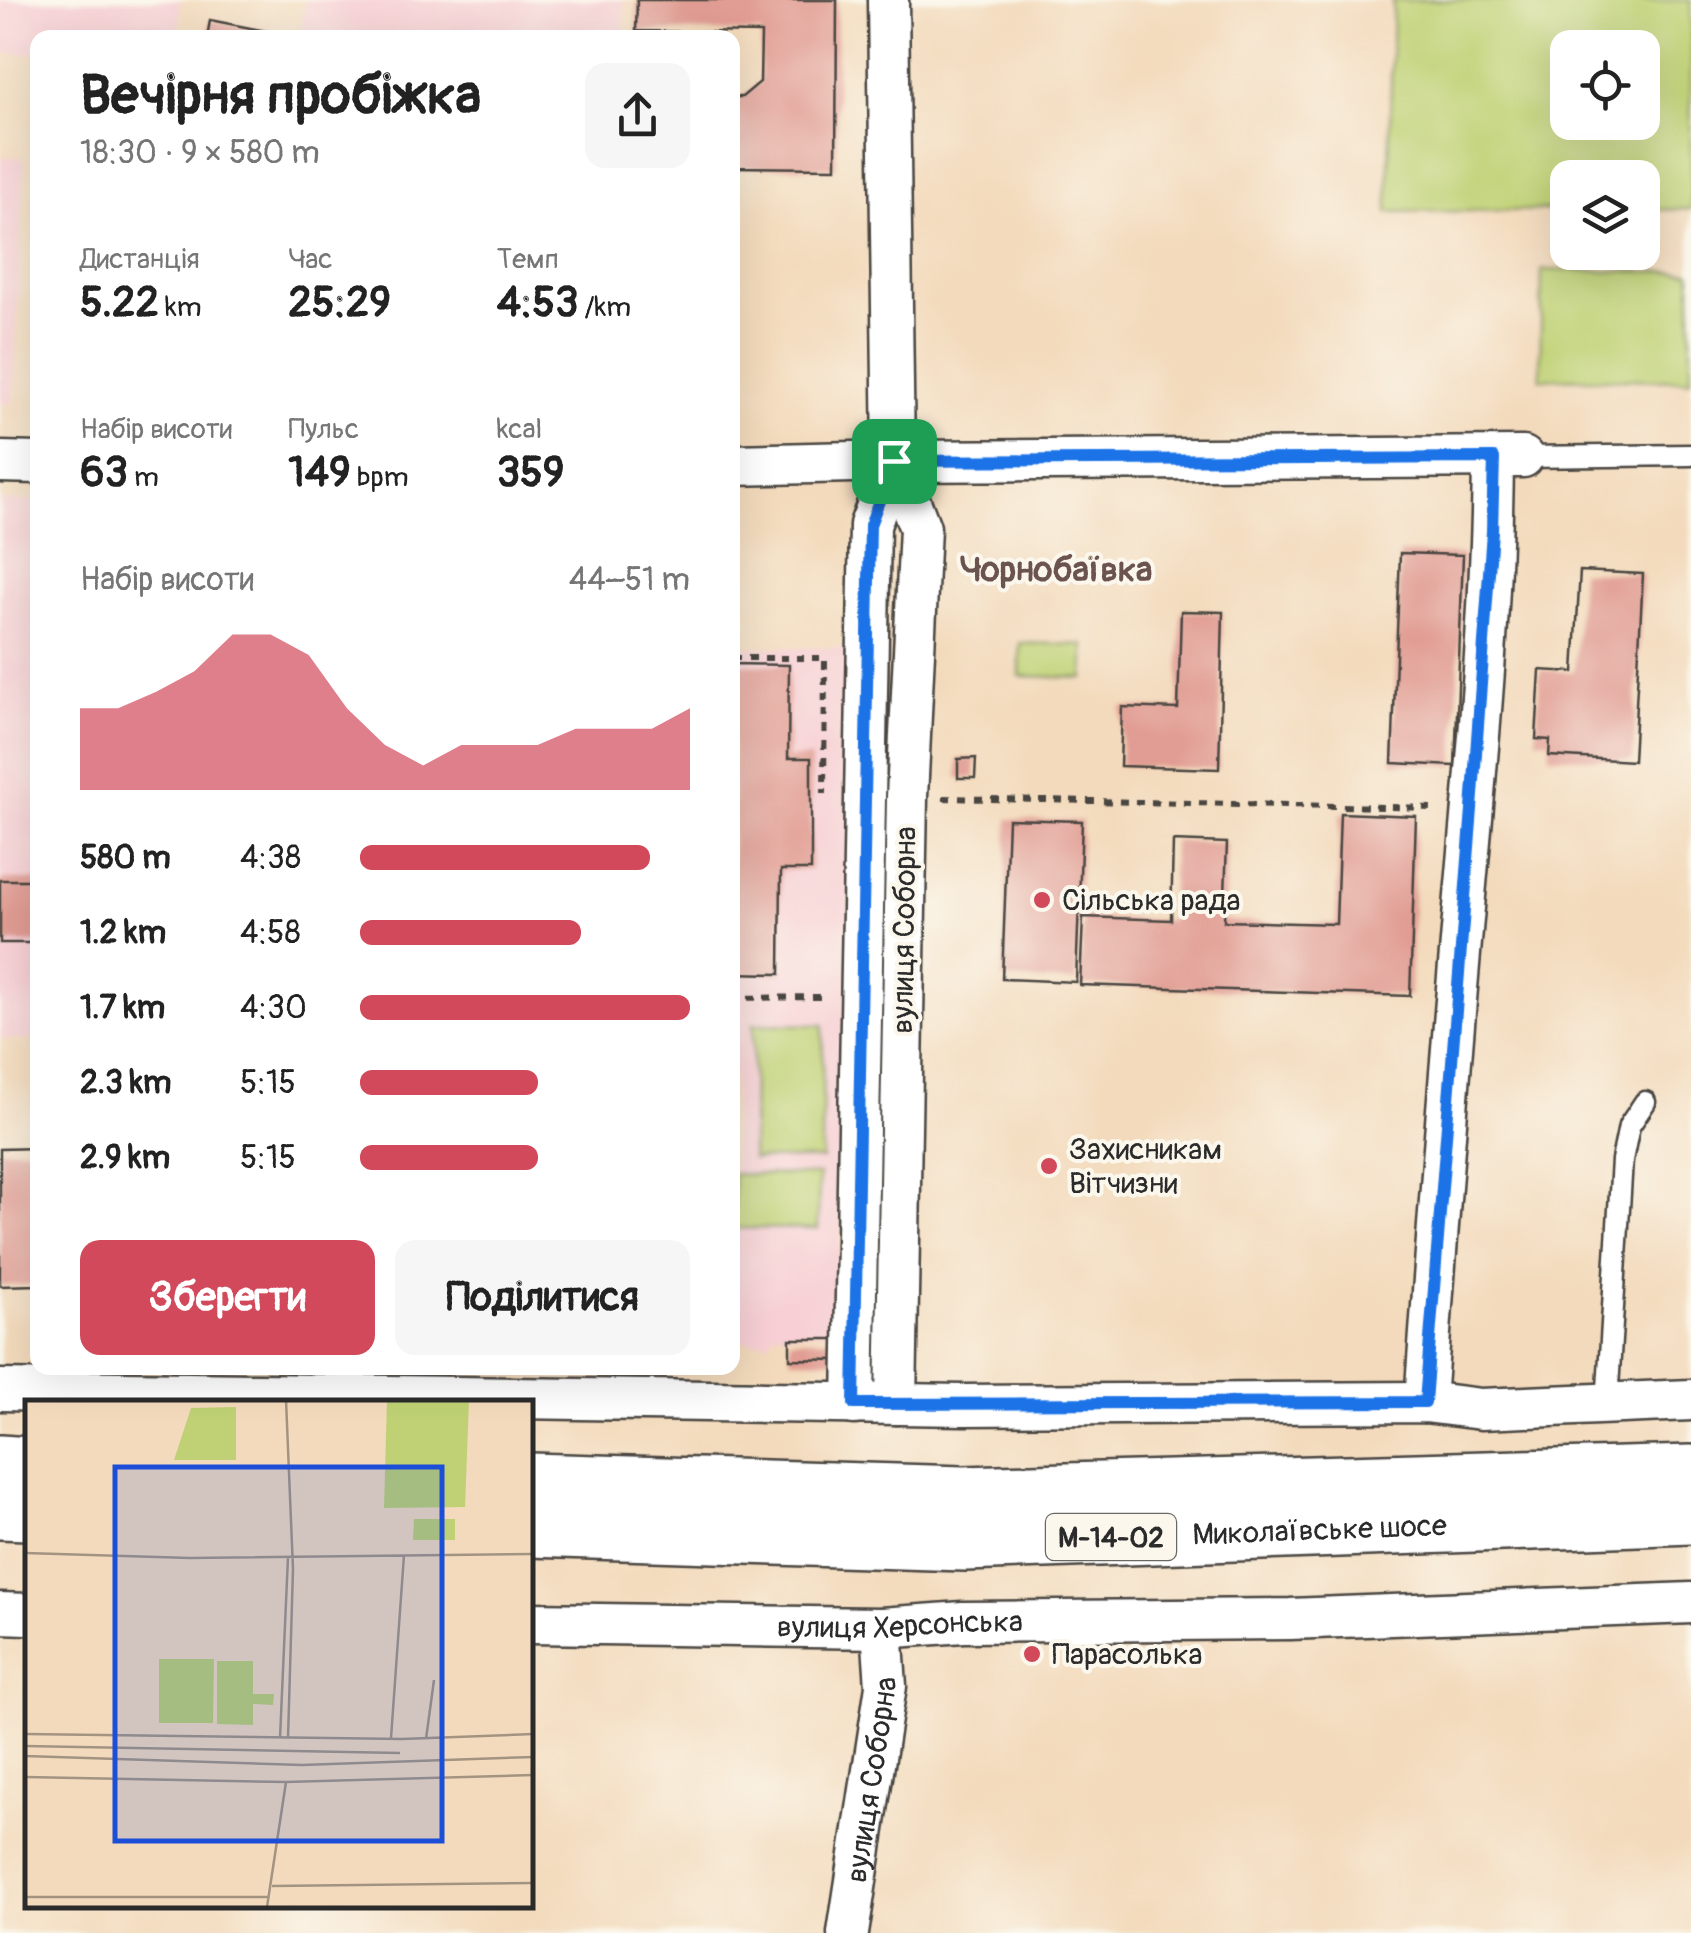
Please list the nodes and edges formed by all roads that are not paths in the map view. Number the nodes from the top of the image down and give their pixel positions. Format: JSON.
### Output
{"nodes":[{"id":1,"x":888,"y":0,"type":"edge"},
{"id":2,"x":1691,"y":455,"type":"edge"},
{"id":3,"x":1508,"y":458,"type":"junction"},
{"id":4,"x":894,"y":461,"type":"junction"},
{"id":5,"x":0,"y":462,"type":"edge"},
{"id":6,"x":30,"y":463,"type":"edge"},
{"id":7,"x":740,"y":465,"type":"edge"},
{"id":8,"x":1645,"y":1102,"type":"dead end"},
{"id":9,"x":0,"y":1390,"type":"edge"},
{"id":10,"x":1691,"y":1400,"type":"edge"},
{"id":11,"x":1425,"y":1402,"type":"junction"},
{"id":12,"x":854,"y":1404,"type":"junction"},
{"id":13,"x":896,"y":1404,"type":"junction"},
{"id":14,"x":1607,"y":1405,"type":"junction"},
{"id":15,"x":1691,"y":1474,"type":"edge"},
{"id":16,"x":532,"y":1481,"type":"edge"},
{"id":17,"x":0,"y":1511,"type":"edge"},
{"id":18,"x":25,"y":1512,"type":"edge"},
{"id":19,"x":1691,"y":1516,"type":"edge"},
{"id":20,"x":532,"y":1529,"type":"edge"},
{"id":21,"x":1691,"y":1603,"type":"edge"},
{"id":22,"x":0,"y":1613,"type":"edge"},
{"id":23,"x":25,"y":1614,"type":"edge"},
{"id":24,"x":532,"y":1623,"type":"edge"},
{"id":25,"x":882,"y":1628,"type":"junction"},
{"id":26,"x":848,"y":1933,"type":"edge"}],
"edges":[{"from":1,"to":4,"type":"street","name":"вулиця Соборна"},
{"from":2,"to":3,"type":"lane"},
{"from":3,"to":4,"type":"street"},
{"from":3,"to":11,"type":"street"},
{"from":4,"to":7,"type":"street"},
{"from":4,"to":12,"type":"street","name":"вулиця Соборна"},
{"from":4,"to":13,"type":"street","name":"вулиця Соборна"},
{"from":5,"to":6,"type":"street"},
{"from":8,"to":14,"type":"lane"},
{"from":9,"to":12,"type":"street"},
{"from":10,"to":14,"type":"street"},
{"from":11,"to":13,"type":"street"},
{"from":11,"to":14,"type":"street"},
{"from":12,"to":13,"type":"street"},
{"from":15,"to":16,"type":"main road","name":"Миколаївське шосе","number":"М-14-02"},
{"from":17,"to":18,"type":"main road"},
{"from":19,"to":20,"type":"main road","name":"Миколаївське шосе","number":"М-14-02"},
{"from":21,"to":25,"type":"street","name":"вулиця Херсонська"},
{"from":22,"to":23,"type":"street"},
{"from":24,"to":25,"type":"street","name":"вулиця Херсонська"},
{"from":25,"to":26,"type":"street","name":"вулиця Соборна"}]}
